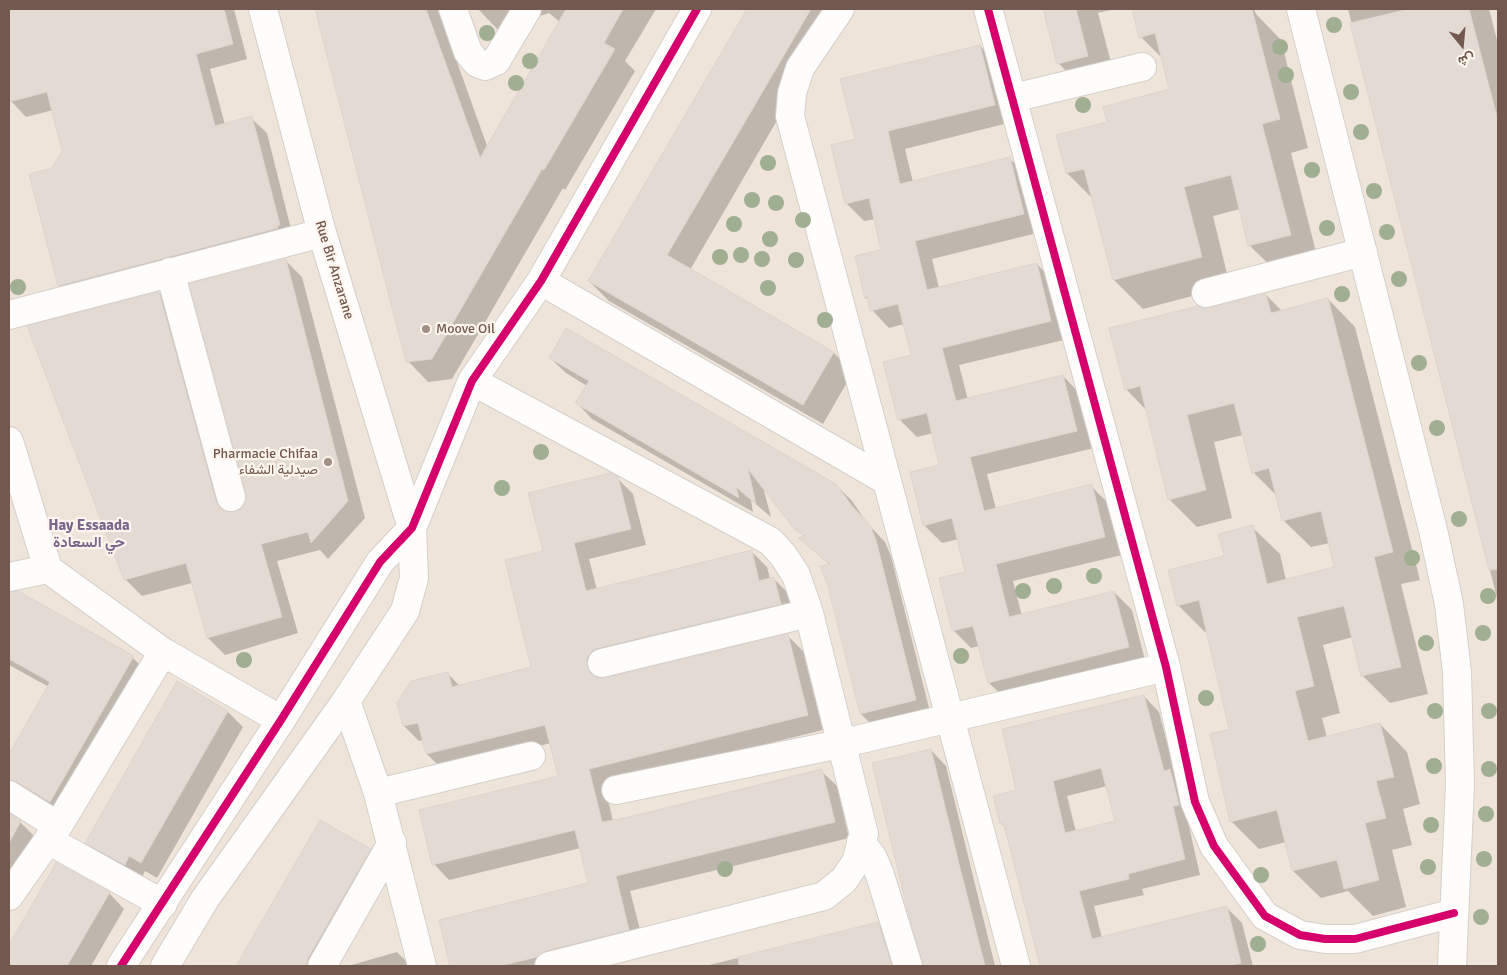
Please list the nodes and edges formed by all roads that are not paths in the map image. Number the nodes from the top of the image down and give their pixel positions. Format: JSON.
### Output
{"nodes":[{"id":1,"x":263,"y":9,"type":"edge"},
{"id":2,"x":452,"y":9,"type":"edge"},
{"id":3,"x":527,"y":9,"type":"edge"},
{"id":4,"x":697,"y":9,"type":"edge"},
{"id":5,"x":840,"y":9,"type":"edge"},
{"id":6,"x":988,"y":9,"type":"edge"},
{"id":7,"x":1301,"y":9,"type":"edge"},
{"id":8,"x":1142,"y":67,"type":"dead end"},
{"id":9,"x":1013,"y":98,"type":"junction"},
{"id":10,"x":322,"y":232,"type":"junction"},
{"id":11,"x":1363,"y":252,"type":"junction"},
{"id":12,"x":170,"y":272,"type":"junction"},
{"id":13,"x":541,"y":281,"type":"junction"},
{"id":14,"x":1206,"y":293,"type":"dead end"},
{"id":15,"x":9,"y":315,"type":"edge"},
{"id":16,"x":472,"y":380,"type":"junction"},
{"id":17,"x":9,"y":441,"type":"edge"},
{"id":18,"x":888,"y":481,"type":"junction"},
{"id":19,"x":231,"y":497,"type":"dead end"},
{"id":20,"x":412,"y":528,"type":"junction"},
{"id":21,"x":48,"y":569,"type":"junction"},
{"id":22,"x":9,"y":577,"type":"edge"},
{"id":23,"x":809,"y":614,"type":"junction"},
{"id":24,"x":163,"y":652,"type":"junction"},
{"id":25,"x":602,"y":663,"type":"dead end"},
{"id":26,"x":1166,"y":667,"type":"junction"},
{"id":27,"x":346,"y":700,"type":"junction"},
{"id":28,"x":950,"y":717,"type":"junction"},
{"id":29,"x":281,"y":720,"type":"junction"},
{"id":30,"x":840,"y":744,"type":"junction"},
{"id":31,"x":531,"y":756,"type":"dead end"},
{"id":32,"x":616,"y":790,"type":"dead end"},
{"id":33,"x":378,"y":793,"type":"junction"},
{"id":34,"x":9,"y":795,"type":"edge"},
{"id":35,"x":53,"y":833,"type":"junction"},
{"id":36,"x":861,"y":842,"type":"junction"},
{"id":37,"x":392,"y":844,"type":"junction"},
{"id":38,"x":9,"y":896,"type":"edge"},
{"id":39,"x":163,"y":904,"type":"junction"},
{"id":40,"x":1454,"y":913,"type":"junction"},
{"id":41,"x":121,"y":966,"type":"edge"},
{"id":42,"x":165,"y":966,"type":"edge"},
{"id":43,"x":322,"y":966,"type":"edge"},
{"id":44,"x":422,"y":966,"type":"edge"},
{"id":45,"x":549,"y":966,"type":"edge"},
{"id":46,"x":908,"y":966,"type":"edge"},
{"id":47,"x":1016,"y":966,"type":"edge"},
{"id":48,"x":1452,"y":966,"type":"edge"}],
"edges":[{"from":1,"to":10,"type":"street","name":"Rue Bir Anzarane"},
{"from":2,"to":3,"type":"street"},
{"from":4,"to":13,"type":"street"},
{"from":5,"to":18,"type":"street"},
{"from":6,"to":9,"type":"street"},
{"from":7,"to":11,"type":"street"},
{"from":8,"to":9,"type":"street"},
{"from":9,"to":26,"type":"street"},
{"from":10,"to":12,"type":"street"},
{"from":10,"to":20,"type":"street","name":"Rue Bir Anzarane"},
{"from":11,"to":14,"type":"street"},
{"from":11,"to":40,"type":"street"},
{"from":12,"to":15,"type":"street"},
{"from":12,"to":19,"type":"street"},
{"from":13,"to":16,"type":"street"},
{"from":13,"to":18,"type":"street"},
{"from":16,"to":20,"type":"street"},
{"from":16,"to":23,"type":"street"},
{"from":17,"to":21,"type":"street"},
{"from":18,"to":28,"type":"street"},
{"from":20,"to":27,"type":"street"},
{"from":20,"to":29,"type":"street"},
{"from":21,"to":22,"type":"street"},
{"from":21,"to":24,"type":"street"},
{"from":23,"to":25,"type":"street"},
{"from":23,"to":30,"type":"street"},
{"from":24,"to":29,"type":"street"},
{"from":24,"to":35,"type":"street"},
{"from":26,"to":28,"type":"street"},
{"from":26,"to":40,"type":"street"},
{"from":27,"to":33,"type":"street"},
{"from":27,"to":42,"type":"street"},
{"from":28,"to":30,"type":"street"},
{"from":28,"to":47,"type":"street"},
{"from":29,"to":39,"type":"street"},
{"from":30,"to":32,"type":"street"},
{"from":30,"to":36,"type":"street"},
{"from":31,"to":33,"type":"street"},
{"from":33,"to":37,"type":"street"},
{"from":34,"to":35,"type":"street"},
{"from":35,"to":38,"type":"street"},
{"from":35,"to":39,"type":"street"},
{"from":36,"to":45,"type":"street"},
{"from":36,"to":46,"type":"street"},
{"from":37,"to":43,"type":"street"},
{"from":37,"to":44,"type":"street"},
{"from":39,"to":41,"type":"street"},
{"from":40,"to":48,"type":"street"}]}
